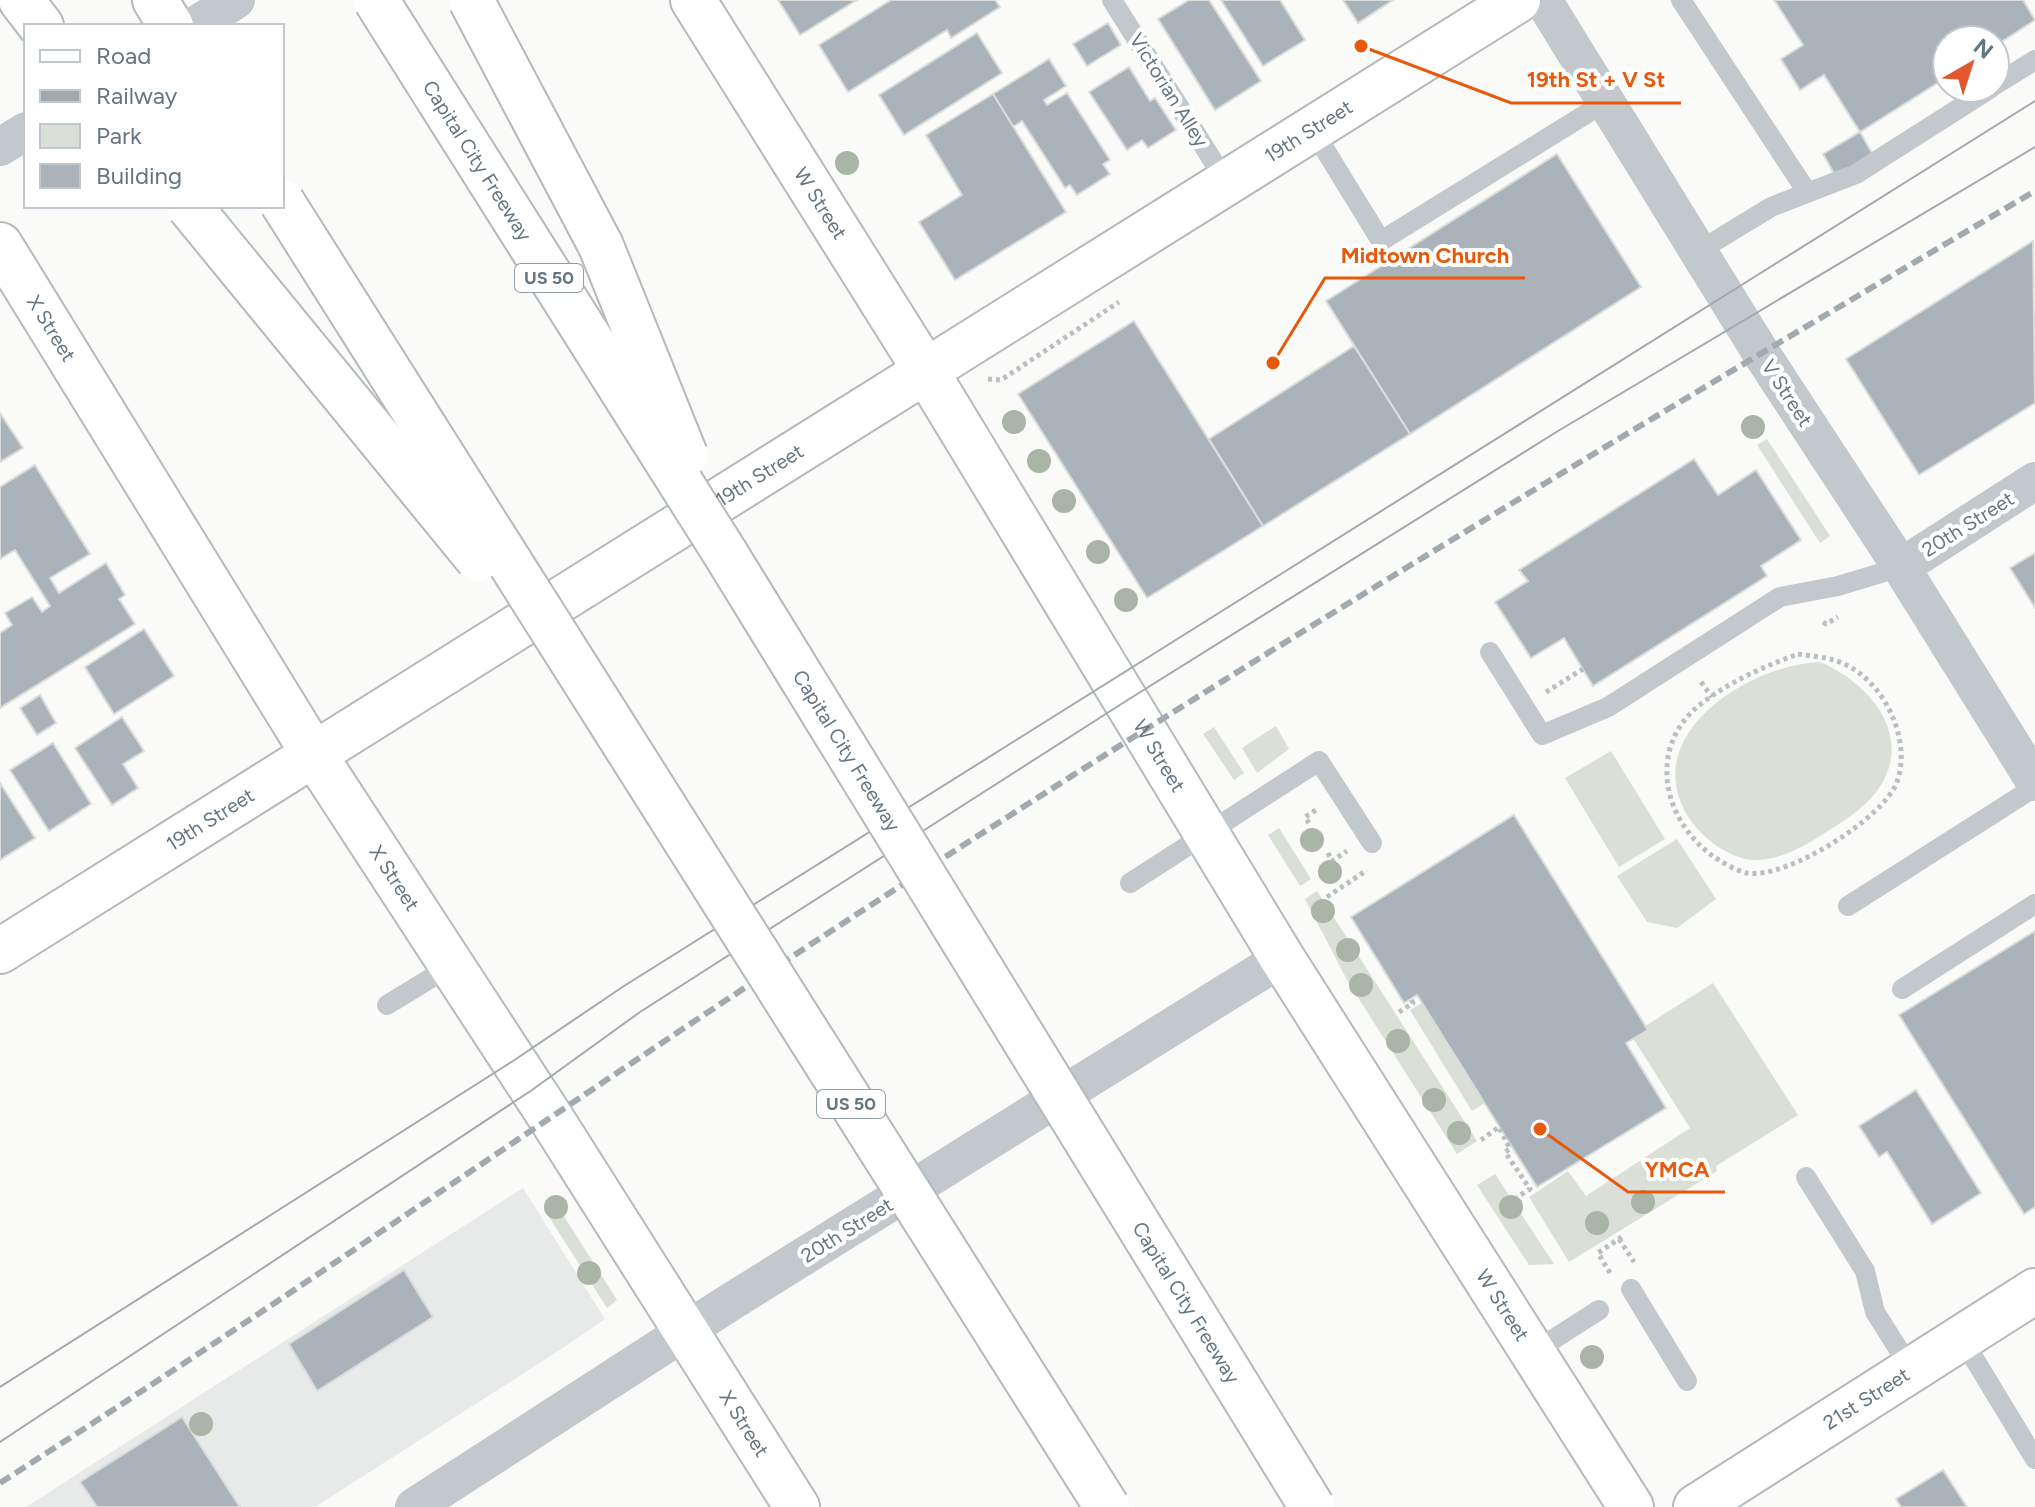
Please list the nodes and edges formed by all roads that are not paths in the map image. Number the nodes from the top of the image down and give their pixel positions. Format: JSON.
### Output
{"nodes":[{"id":1,"x":155,"y":0,"type":"edge"},
{"id":2,"x":236,"y":0,"type":"edge"},
{"id":3,"x":376,"y":0,"type":"edge"},
{"id":4,"x":471,"y":0,"type":"edge"},
{"id":5,"x":693,"y":0,"type":"edge"},
{"id":6,"x":1112,"y":0,"type":"edge"},
{"id":7,"x":1518,"y":0,"type":"edge"},
{"id":8,"x":1543,"y":0,"type":"edge"},
{"id":9,"x":1681,"y":0,"type":"edge"},
{"id":10,"x":170,"y":24,"type":"edge"},
{"id":11,"x":197,"y":24,"type":"edge"},
{"id":12,"x":2035,"y":60,"type":"edge"},
{"id":13,"x":2011,"y":75,"type":"edge"},
{"id":14,"x":1607,"y":101,"type":"junction"},
{"id":15,"x":1966,"y":104,"type":"edge"},
{"id":16,"x":1311,"y":127,"type":"junction"},
{"id":17,"x":24,"y":132,"type":"edge"},
{"id":18,"x":0,"y":147,"type":"edge"},
{"id":19,"x":1225,"y":180,"type":"junction"},
{"id":20,"x":1807,"y":192,"type":"junction"},
{"id":21,"x":284,"y":205,"type":"edge"},
{"id":22,"x":191,"y":208,"type":"edge"},
{"id":23,"x":0,"y":245,"type":"edge"},
{"id":24,"x":1699,"y":251,"type":"junction"},
{"id":25,"x":927,"y":373,"type":"junction"},
{"id":26,"x":2035,"y":481,"type":"edge"},
{"id":27,"x":725,"y":553,"type":"junction"},
{"id":28,"x":1901,"y":567,"type":"junction"},
{"id":29,"x":1490,"y":652,"type":"dead end"},
{"id":30,"x":594,"y":700,"type":"junction"},
{"id":31,"x":313,"y":753,"type":"junction"},
{"id":32,"x":2034,"y":781,"type":"edge"},
{"id":33,"x":1206,"y":833,"type":"junction"},
{"id":34,"x":1372,"y":843,"type":"road end"},
{"id":35,"x":1130,"y":883,"type":"dead end"},
{"id":36,"x":2035,"y":904,"type":"edge"},
{"id":37,"x":1848,"y":906,"type":"dead end"},
{"id":38,"x":7,"y":938,"type":"edge"},
{"id":39,"x":1282,"y":958,"type":"junction"},
{"id":40,"x":449,"y":967,"type":"junction"},
{"id":41,"x":1902,"y":989,"type":"dead end"},
{"id":42,"x":387,"y":1005,"type":"dead end"},
{"id":43,"x":1806,"y":1177,"type":"dead end"},
{"id":44,"x":1631,"y":1289,"type":"dead end"},
{"id":45,"x":2035,"y":1291,"type":"edge"},
{"id":46,"x":1599,"y":1310,"type":"dead end"},
{"id":47,"x":686,"y":1331,"type":"junction"},
{"id":48,"x":1961,"y":1337,"type":"junction"},
{"id":49,"x":1532,"y":1353,"type":"junction"},
{"id":50,"x":1911,"y":1369,"type":"junction"},
{"id":51,"x":1687,"y":1381,"type":"dead end"},
{"id":52,"x":2035,"y":1459,"type":"edge"},
{"id":53,"x":414,"y":1507,"type":"edge"},
{"id":54,"x":797,"y":1507,"type":"edge"},
{"id":55,"x":1107,"y":1507,"type":"edge"},
{"id":56,"x":1312,"y":1507,"type":"edge"},
{"id":57,"x":1631,"y":1507,"type":"edge"},
{"id":58,"x":1696,"y":1507,"type":"edge"}],
"edges":[{"from":1,"to":10,"type":"main road"},
{"from":2,"to":11,"type":"street"},
{"from":3,"to":27,"type":"main road","name":"Capital City Freeway","number":"US 50","bridge":true},
{"from":4,"to":27,"type":"main road","bridge":true},
{"from":5,"to":25,"type":"main road","name":"W Street"},
{"from":6,"to":19,"type":"lane","name":"Victorian Alley"},
{"from":7,"to":16,"type":"main road","name":"19th Street"},
{"from":8,"to":14,"type":"street","name":"V Street"},
{"from":9,"to":20,"type":"lane"},
{"from":12,"to":13,"type":"lane"},
{"from":14,"to":16,"type":"lane"},
{"from":14,"to":24,"type":"street","name":"V Street"},
{"from":15,"to":20,"type":"lane"},
{"from":16,"to":19,"type":"main road","name":"19th Street"},
{"from":17,"to":18,"type":"street"},
{"from":19,"to":25,"type":"main road","name":"19th Street"},
{"from":20,"to":24,"type":"lane"},
{"from":21,"to":30,"type":"main road","number":"US 50","bridge":true},
{"from":22,"to":30,"type":"main road","bridge":true},
{"from":23,"to":31,"type":"main road","name":"X Street"},
{"from":24,"to":28,"type":"street","name":"V Street"},
{"from":25,"to":31,"type":"main road","name":"19th Street"},
{"from":25,"to":33,"type":"main road","name":"W Street"},
{"from":26,"to":28,"type":"street","name":"20th Street"},
{"from":27,"to":56,"type":"main road","name":"Capital City Freeway","bridge":true},
{"from":28,"to":29,"type":"lane"},
{"from":28,"to":32,"type":"street","name":"V Street"},
{"from":30,"to":55,"type":"main road","number":"US 50","bridge":true},
{"from":31,"to":38,"type":"main road","name":"19th Street"},
{"from":31,"to":40,"type":"main road","name":"X Street"},
{"from":32,"to":37,"type":"lane"},
{"from":33,"to":34,"type":"lane"},
{"from":33,"to":35,"type":"lane"},
{"from":33,"to":39,"type":"main road","name":"W Street"},
{"from":36,"to":41,"type":"lane"},
{"from":39,"to":47,"type":"street","name":"20th Street"},
{"from":39,"to":49,"type":"main road","name":"W Street"},
{"from":40,"to":42,"type":"lane"},
{"from":40,"to":47,"type":"main road","name":"X Street"},
{"from":43,"to":50,"type":"lane"},
{"from":44,"to":51,"type":"lane"},
{"from":45,"to":48,"type":"main road","name":"21st Street"},
{"from":46,"to":49,"type":"lane"},
{"from":47,"to":53,"type":"street","name":"20th Street"},
{"from":47,"to":54,"type":"main road","name":"X Street"},
{"from":48,"to":50,"type":"main road","name":"21st Street"},
{"from":48,"to":52,"type":"lane"},
{"from":49,"to":57,"type":"main road","name":"W Street"},
{"from":50,"to":58,"type":"main road","name":"21st Street"}]}
